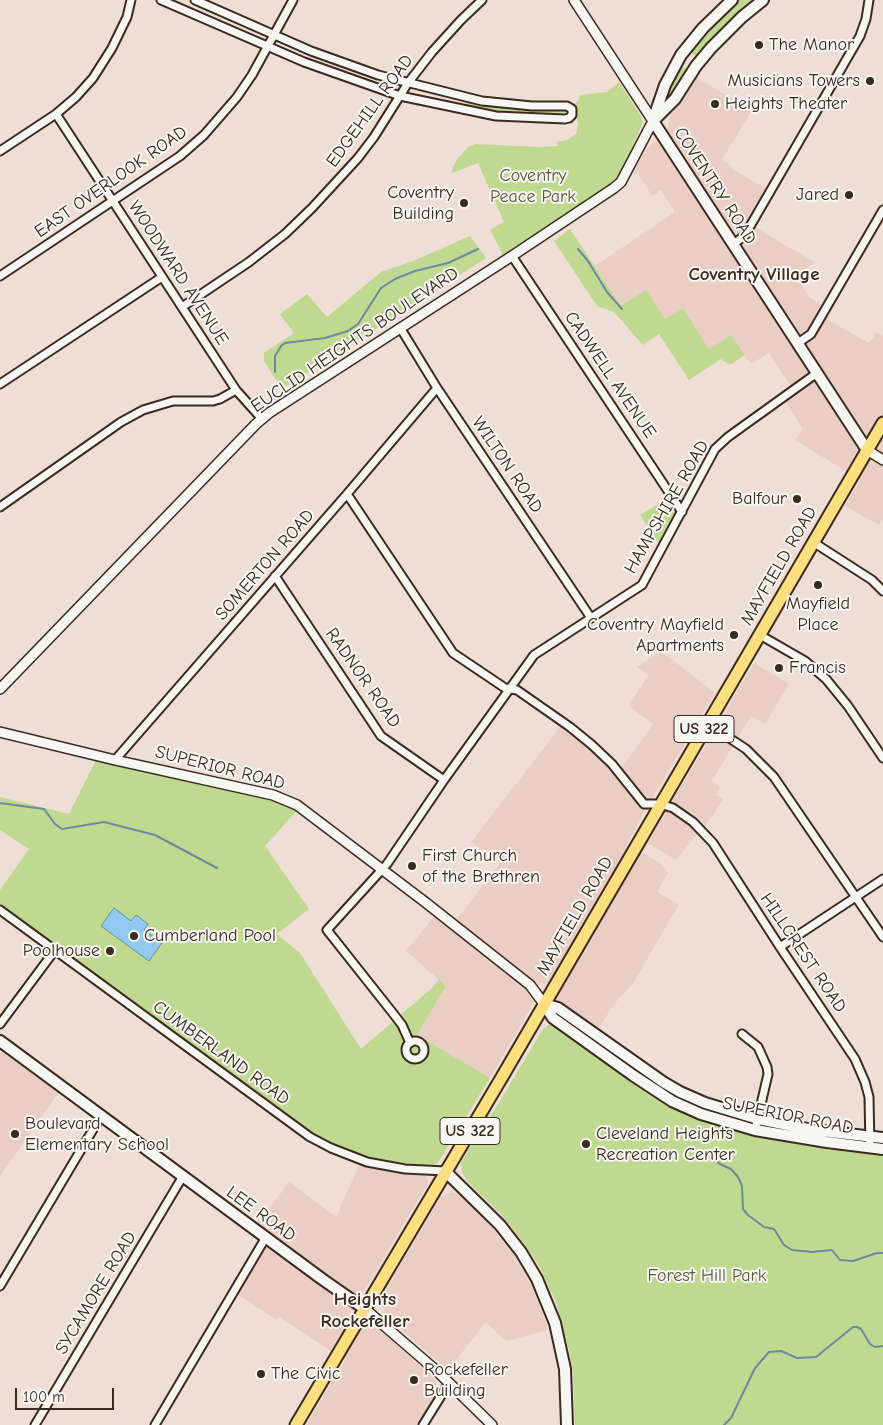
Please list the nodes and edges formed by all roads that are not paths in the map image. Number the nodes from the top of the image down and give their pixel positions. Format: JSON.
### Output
{"nodes":[{"id":1,"x":132,"y":0,"type":"edge"},
{"id":2,"x":161,"y":0,"type":"edge"},
{"id":3,"x":195,"y":0,"type":"edge"},
{"id":4,"x":293,"y":0,"type":"edge"},
{"id":5,"x":482,"y":0,"type":"edge"},
{"id":6,"x":574,"y":0,"type":"edge"},
{"id":7,"x":732,"y":0,"type":"edge"},
{"id":8,"x":763,"y":0,"type":"edge"},
{"id":9,"x":868,"y":4,"type":"edge"},
{"id":10,"x":274,"y":34,"type":"junction"},
{"id":11,"x":268,"y":47,"type":"junction"},
{"id":12,"x":408,"y":83,"type":"junction"},
{"id":13,"x":400,"y":96,"type":"junction"},
{"id":14,"x":56,"y":114,"type":"junction"},
{"id":15,"x":653,"y":121,"type":"junction"},
{"id":16,"x":0,"y":151,"type":"edge"},
{"id":17,"x":113,"y":202,"type":"junction"},
{"id":18,"x":883,"y":210,"type":"edge"},
{"id":19,"x":734,"y":244,"type":"junction"},
{"id":20,"x":512,"y":256,"type":"junction"},
{"id":21,"x":0,"y":276,"type":"edge"},
{"id":22,"x":162,"y":277,"type":"junction"},
{"id":23,"x":182,"y":307,"type":"junction"},
{"id":24,"x":400,"y":328,"type":"junction"},
{"id":25,"x":798,"y":343,"type":"junction"},
{"id":26,"x":817,"y":373,"type":"junction"},
{"id":27,"x":0,"y":384,"type":"edge"},
{"id":28,"x":437,"y":388,"type":"junction"},
{"id":29,"x":236,"y":390,"type":"junction"},
{"id":30,"x":262,"y":419,"type":"junction"},
{"id":31,"x":883,"y":423,"type":"edge"},
{"id":32,"x":867,"y":450,"type":"junction"},
{"id":33,"x":883,"y":460,"type":"edge"},
{"id":34,"x":347,"y":494,"type":"junction"},
{"id":35,"x":0,"y":506,"type":"edge"},
{"id":36,"x":682,"y":512,"type":"junction"},
{"id":37,"x":813,"y":542,"type":"junction"},
{"id":38,"x":275,"y":576,"type":"junction"},
{"id":39,"x":883,"y":590,"type":"edge"},
{"id":40,"x":591,"y":618,"type":"junction"},
{"id":41,"x":760,"y":634,"type":"junction"},
{"id":42,"x":0,"y":689,"type":"edge"},
{"id":43,"x":510,"y":689,"type":"junction"},
{"id":44,"x":708,"y":724,"type":"junction"},
{"id":45,"x":0,"y":732,"type":"edge"},
{"id":46,"x":883,"y":758,"type":"edge"},
{"id":47,"x":115,"y":760,"type":"junction"},
{"id":48,"x":444,"y":780,"type":"junction"},
{"id":49,"x":660,"y":804,"type":"junction"},
{"id":50,"x":382,"y":869,"type":"junction"},
{"id":51,"x":883,"y":879,"type":"edge"},
{"id":52,"x":856,"y":897,"type":"junction"},
{"id":53,"x":0,"y":910,"type":"edge"},
{"id":54,"x":883,"y":937,"type":"edge"},
{"id":55,"x":780,"y":947,"type":"junction"},
{"id":56,"x":54,"y":950,"type":"junction"},
{"id":57,"x":544,"y":1004,"type":"junction"},
{"id":58,"x":0,"y":1024,"type":"edge"},
{"id":59,"x":742,"y":1034,"type":"dead end"},
{"id":60,"x":595,"y":1035,"type":"junction"},
{"id":61,"x":0,"y":1041,"type":"edge"},
{"id":62,"x":410,"y":1043,"type":"dead end"},
{"id":63,"x":588,"y":1044,"type":"junction"},
{"id":64,"x":640,"y":1068,"type":"junction"},
{"id":65,"x":634,"y":1076,"type":"junction"},
{"id":66,"x":706,"y":1103,"type":"junction"},
{"id":67,"x":701,"y":1114,"type":"junction"},
{"id":68,"x":101,"y":1116,"type":"junction"},
{"id":69,"x":758,"y":1119,"type":"junction"},
{"id":70,"x":755,"y":1130,"type":"junction"},
{"id":71,"x":870,"y":1137,"type":"junction"},
{"id":72,"x":883,"y":1138,"type":"edge"},
{"id":73,"x":870,"y":1148,"type":"junction"},
{"id":74,"x":883,"y":1149,"type":"edge"},
{"id":75,"x":445,"y":1171,"type":"junction"},
{"id":76,"x":183,"y":1176,"type":"junction"},
{"id":77,"x":266,"y":1237,"type":"junction"},
{"id":78,"x":0,"y":1286,"type":"edge"},
{"id":79,"x":364,"y":1309,"type":"junction"},
{"id":80,"x":449,"y":1383,"type":"junction"},
{"id":81,"x":35,"y":1425,"type":"edge"},
{"id":82,"x":155,"y":1425,"type":"edge"},
{"id":83,"x":296,"y":1425,"type":"edge"},
{"id":84,"x":423,"y":1425,"type":"edge"},
{"id":85,"x":492,"y":1425,"type":"edge"},
{"id":86,"x":567,"y":1425,"type":"edge"}],
"edges":[{"from":1,"to":14,"type":"street"},
{"from":2,"to":11,"type":"street"},
{"from":3,"to":10,"type":"street"},
{"from":4,"to":10,"type":"street","name":"EAST OVERLOOK ROAD"},
{"from":5,"to":12,"type":"street","name":"EDGEHILL ROAD"},
{"from":6,"to":15,"type":"street","name":"COVENTRY ROAD"},
{"from":7,"to":15,"type":"main road","name":"EUCLID HEIGHTS BOULEVARD"},
{"from":8,"to":15,"type":"main road","name":"EUCLID HEIGHTS BOULEVARD"},
{"from":9,"to":19,"type":"street"},
{"from":10,"to":11,"type":"street","name":"EAST OVERLOOK ROAD"},
{"from":10,"to":12,"type":"street"},
{"from":11,"to":13,"type":"street"},
{"from":11,"to":17,"type":"street","name":"EAST OVERLOOK ROAD"},
{"from":12,"to":13,"type":"street","name":"EDGEHILL ROAD"},
{"from":12,"to":13,"type":"street"},
{"from":13,"to":23,"type":"street","name":"EDGEHILL ROAD"},
{"from":14,"to":16,"type":"street"},
{"from":14,"to":17,"type":"street","name":"WOODWARD AVENUE"},
{"from":15,"to":19,"type":"main road","name":"COVENTRY ROAD"},
{"from":15,"to":20,"type":"street","name":"EUCLID HEIGHTS BOULEVARD"},
{"from":17,"to":21,"type":"street","name":"EAST OVERLOOK ROAD"},
{"from":17,"to":22,"type":"street","name":"WOODWARD AVENUE"},
{"from":18,"to":25,"type":"street"},
{"from":19,"to":25,"type":"main road","name":"COVENTRY ROAD"},
{"from":20,"to":24,"type":"street","name":"EUCLID HEIGHTS BOULEVARD"},
{"from":20,"to":36,"type":"street","name":"CADWELL AVENUE"},
{"from":22,"to":23,"type":"street","name":"WOODWARD AVENUE"},
{"from":22,"to":27,"type":"street"},
{"from":23,"to":29,"type":"street","name":"WOODWARD AVENUE"},
{"from":24,"to":28,"type":"street","name":"WILTON ROAD"},
{"from":24,"to":30,"type":"street","name":"EUCLID HEIGHTS BOULEVARD"},
{"from":25,"to":26,"type":"main road","name":"COVENTRY ROAD"},
{"from":26,"to":32,"type":"main road","name":"COVENTRY ROAD"},
{"from":26,"to":36,"type":"street","name":"HAMPSHIRE ROAD"},
{"from":28,"to":34,"type":"street","name":"SOMERTON ROAD"},
{"from":28,"to":40,"type":"street","name":"WILTON ROAD"},
{"from":29,"to":30,"type":"street","name":"WOODWARD AVENUE"},
{"from":29,"to":35,"type":"street"},
{"from":30,"to":42,"type":"street","name":"EUCLID HEIGHTS BOULEVARD"},
{"from":31,"to":32,"type":"main road","name":"MAYFIELD ROAD","number":"US 322"},
{"from":32,"to":33,"type":"street","name":"COVENTRY ROAD"},
{"from":32,"to":37,"type":"main road","name":"MAYFIELD ROAD","number":"US 322"},
{"from":34,"to":38,"type":"street","name":"SOMERTON ROAD"},
{"from":34,"to":43,"type":"street","name":"HILLCREST ROAD"},
{"from":36,"to":40,"type":"street","name":"HAMPSHIRE ROAD"},
{"from":37,"to":39,"type":"street"},
{"from":37,"to":41,"type":"main road","name":"MAYFIELD ROAD","number":"US 322"},
{"from":38,"to":47,"type":"street","name":"SOMERTON ROAD"},
{"from":38,"to":48,"type":"street","name":"RADNOR ROAD"},
{"from":40,"to":43,"type":"street","name":"HAMPSHIRE ROAD"},
{"from":41,"to":44,"type":"main road","name":"MAYFIELD ROAD","number":"US 322"},
{"from":41,"to":46,"type":"street"},
{"from":43,"to":48,"type":"street","name":"HAMPSHIRE ROAD"},
{"from":43,"to":49,"type":"street","name":"HILLCREST ROAD"},
{"from":44,"to":49,"type":"main road","name":"MAYFIELD ROAD","number":"US 322"},
{"from":44,"to":52,"type":"street"},
{"from":45,"to":47,"type":"street","name":"SUPERIOR ROAD"},
{"from":47,"to":50,"type":"street","name":"SUPERIOR ROAD"},
{"from":48,"to":50,"type":"street","name":"HAMPSHIRE ROAD"},
{"from":49,"to":55,"type":"street","name":"HILLCREST ROAD"},
{"from":49,"to":57,"type":"main road","name":"MAYFIELD ROAD","number":"US 322"},
{"from":50,"to":57,"type":"street","name":"SUPERIOR ROAD"},
{"from":50,"to":62,"type":"street","name":"HAMPSHIRE ROAD"},
{"from":51,"to":52,"type":"street"},
{"from":52,"to":54,"type":"street"},
{"from":52,"to":55,"type":"street"},
{"from":53,"to":56,"type":"street","name":"CUMBERLAND ROAD"},
{"from":55,"to":71,"type":"street","name":"HILLCREST ROAD"},
{"from":56,"to":58,"type":"street"},
{"from":56,"to":75,"type":"street","name":"CUMBERLAND ROAD"},
{"from":57,"to":60,"type":"main road","name":"SUPERIOR ROAD"},
{"from":57,"to":63,"type":"main road","name":"SUPERIOR ROAD"},
{"from":57,"to":75,"type":"main road","name":"MAYFIELD ROAD","number":"US 322"},
{"from":59,"to":69,"type":"street"},
{"from":60,"to":63,"type":"main road"},
{"from":60,"to":64,"type":"main road","name":"SUPERIOR ROAD"},
{"from":61,"to":68,"type":"main road","name":"LEE ROAD"},
{"from":63,"to":65,"type":"main road","name":"SUPERIOR ROAD"},
{"from":64,"to":65,"type":"main road"},
{"from":64,"to":66,"type":"main road","name":"SUPERIOR ROAD"},
{"from":65,"to":67,"type":"main road","name":"SUPERIOR ROAD"},
{"from":66,"to":67,"type":"main road"},
{"from":66,"to":69,"type":"main road","name":"SUPERIOR ROAD"},
{"from":67,"to":70,"type":"main road","name":"SUPERIOR ROAD"},
{"from":68,"to":76,"type":"main road","name":"LEE ROAD"},
{"from":68,"to":78,"type":"street"},
{"from":69,"to":70,"type":"street"},
{"from":69,"to":71,"type":"main road","name":"SUPERIOR ROAD"},
{"from":70,"to":73,"type":"main road","name":"SUPERIOR ROAD"},
{"from":71,"to":72,"type":"main road","name":"SUPERIOR ROAD"},
{"from":71,"to":73,"type":"street","name":"HILLCREST ROAD"},
{"from":73,"to":74,"type":"main road","name":"SUPERIOR ROAD"},
{"from":75,"to":79,"type":"main road","name":"MAYFIELD ROAD","number":"US 322"},
{"from":75,"to":86,"type":"main road"},
{"from":76,"to":77,"type":"main road","name":"LEE ROAD"},
{"from":76,"to":81,"type":"street","name":"SYCAMORE ROAD"},
{"from":77,"to":79,"type":"main road","name":"LEE ROAD"},
{"from":77,"to":82,"type":"street"},
{"from":79,"to":80,"type":"street","name":"LEE ROAD"},
{"from":79,"to":83,"type":"main road","name":"MAYFIELD ROAD","number":"US 322"},
{"from":80,"to":84,"type":"street"},
{"from":80,"to":85,"type":"street","name":"LEE ROAD"}]}
